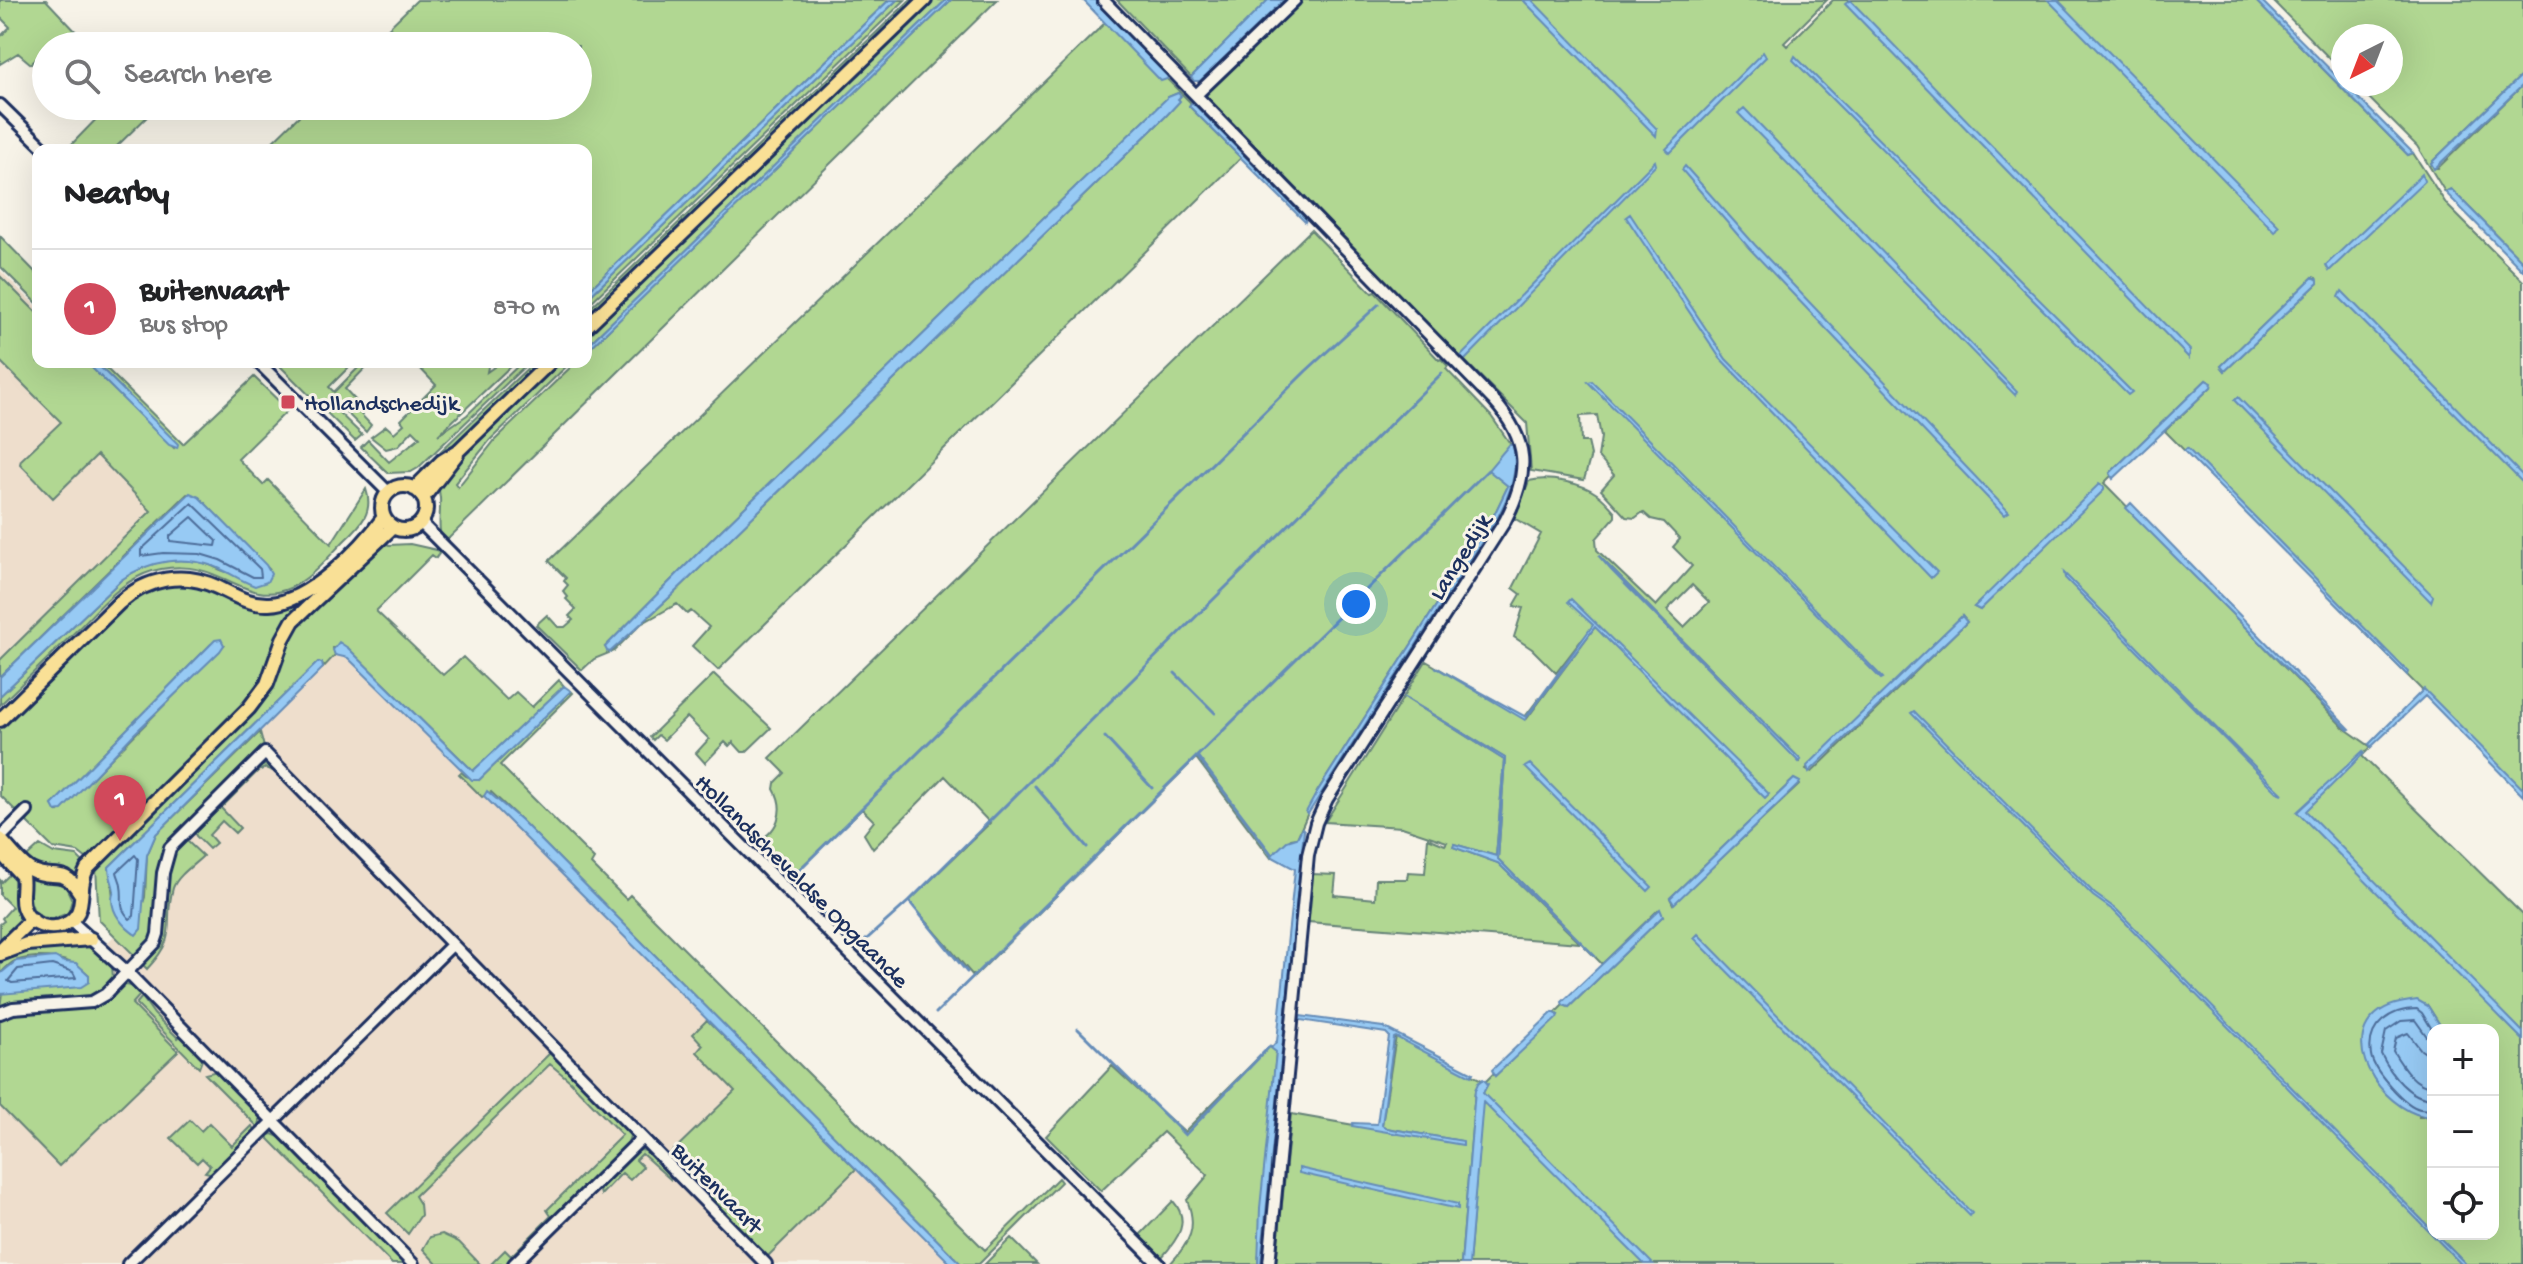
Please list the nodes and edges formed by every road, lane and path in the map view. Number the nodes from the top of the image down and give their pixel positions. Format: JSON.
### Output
{"nodes":[{"id":1,"x":925,"y":0,"type":"edge"},
{"id":2,"x":1103,"y":0,"type":"edge"},
{"id":3,"x":1295,"y":0,"type":"edge"},
{"id":4,"x":1196,"y":95,"type":"junction"},
{"id":5,"x":0,"y":105,"type":"edge"},
{"id":6,"x":40,"y":144,"type":"edge"},
{"id":7,"x":592,"y":321,"type":"edge"},
{"id":8,"x":264,"y":368,"type":"edge"},
{"id":9,"x":544,"y":368,"type":"edge"},
{"id":10,"x":389,"y":493,"type":"junction"},
{"id":11,"x":419,"y":493,"type":"junction"},
{"id":12,"x":389,"y":522,"type":"junction"},
{"id":13,"x":421,"y":523,"type":"junction"},
{"id":14,"x":0,"y":720,"type":"edge"},
{"id":15,"x":27,"y":811,"type":"dead end"},
{"id":16,"x":0,"y":838,"type":"edge"},
{"id":17,"x":0,"y":852,"type":"edge"},
{"id":18,"x":80,"y":893,"type":"junction"},
{"id":19,"x":32,"y":919,"type":"junction"},
{"id":20,"x":71,"y":921,"type":"junction"},
{"id":21,"x":91,"y":939,"type":"junction"},
{"id":22,"x":452,"y":945,"type":"junction"},
{"id":23,"x":0,"y":952,"type":"edge"},
{"id":24,"x":127,"y":972,"type":"junction"},
{"id":25,"x":0,"y":1013,"type":"edge"},
{"id":26,"x":273,"y":1121,"type":"junction"},
{"id":27,"x":642,"y":1138,"type":"junction"},
{"id":28,"x":519,"y":1263,"type":"edge"},
{"id":29,"x":128,"y":1264,"type":"edge"},
{"id":30,"x":413,"y":1264,"type":"edge"},
{"id":31,"x":766,"y":1264,"type":"edge"},
{"id":32,"x":1159,"y":1264,"type":"edge"},
{"id":33,"x":1269,"y":1264,"type":"edge"}],
"edges":[{"from":1,"to":7,"type":"main road"},
{"from":2,"to":4,"type":"street","name":"Langedijk"},
{"from":3,"to":4,"type":"street"},
{"from":4,"to":33,"type":"street","name":"Langedijk"},
{"from":5,"to":6,"type":"street"},
{"from":8,"to":10,"type":"street"},
{"from":9,"to":11,"type":"main road"},
{"from":10,"to":11,"type":"main road"},
{"from":10,"to":12,"type":"main road"},
{"from":11,"to":13,"type":"main road"},
{"from":12,"to":13,"type":"main road"},
{"from":12,"to":14,"type":"main road"},
{"from":12,"to":18,"type":"main road"},
{"from":13,"to":32,"type":"street","name":"Hollandscheveldse Opgaande"},
{"from":15,"to":16,"type":"street"},
{"from":16,"to":18,"type":"main road"},
{"from":17,"to":19,"type":"main road"},
{"from":18,"to":20,"type":"main road"},
{"from":19,"to":20,"type":"main road"},
{"from":19,"to":23,"type":"main road"},
{"from":20,"to":21,"type":"street"},
{"from":21,"to":23,"type":"main road"},
{"from":21,"to":24,"type":"street"},
{"from":22,"to":24,"type":"street","name":"Buitenvaart"},
{"from":22,"to":26,"type":"street"},
{"from":22,"to":27,"type":"street","name":"Buitenvaart"},
{"from":24,"to":25,"type":"street","name":"Buitenvaart"},
{"from":24,"to":26,"type":"street"},
{"from":26,"to":29,"type":"street"},
{"from":26,"to":30,"type":"street"},
{"from":27,"to":28,"type":"street","name":"Buitenvaart"},
{"from":27,"to":31,"type":"street","name":"Buitenvaart"}]}
